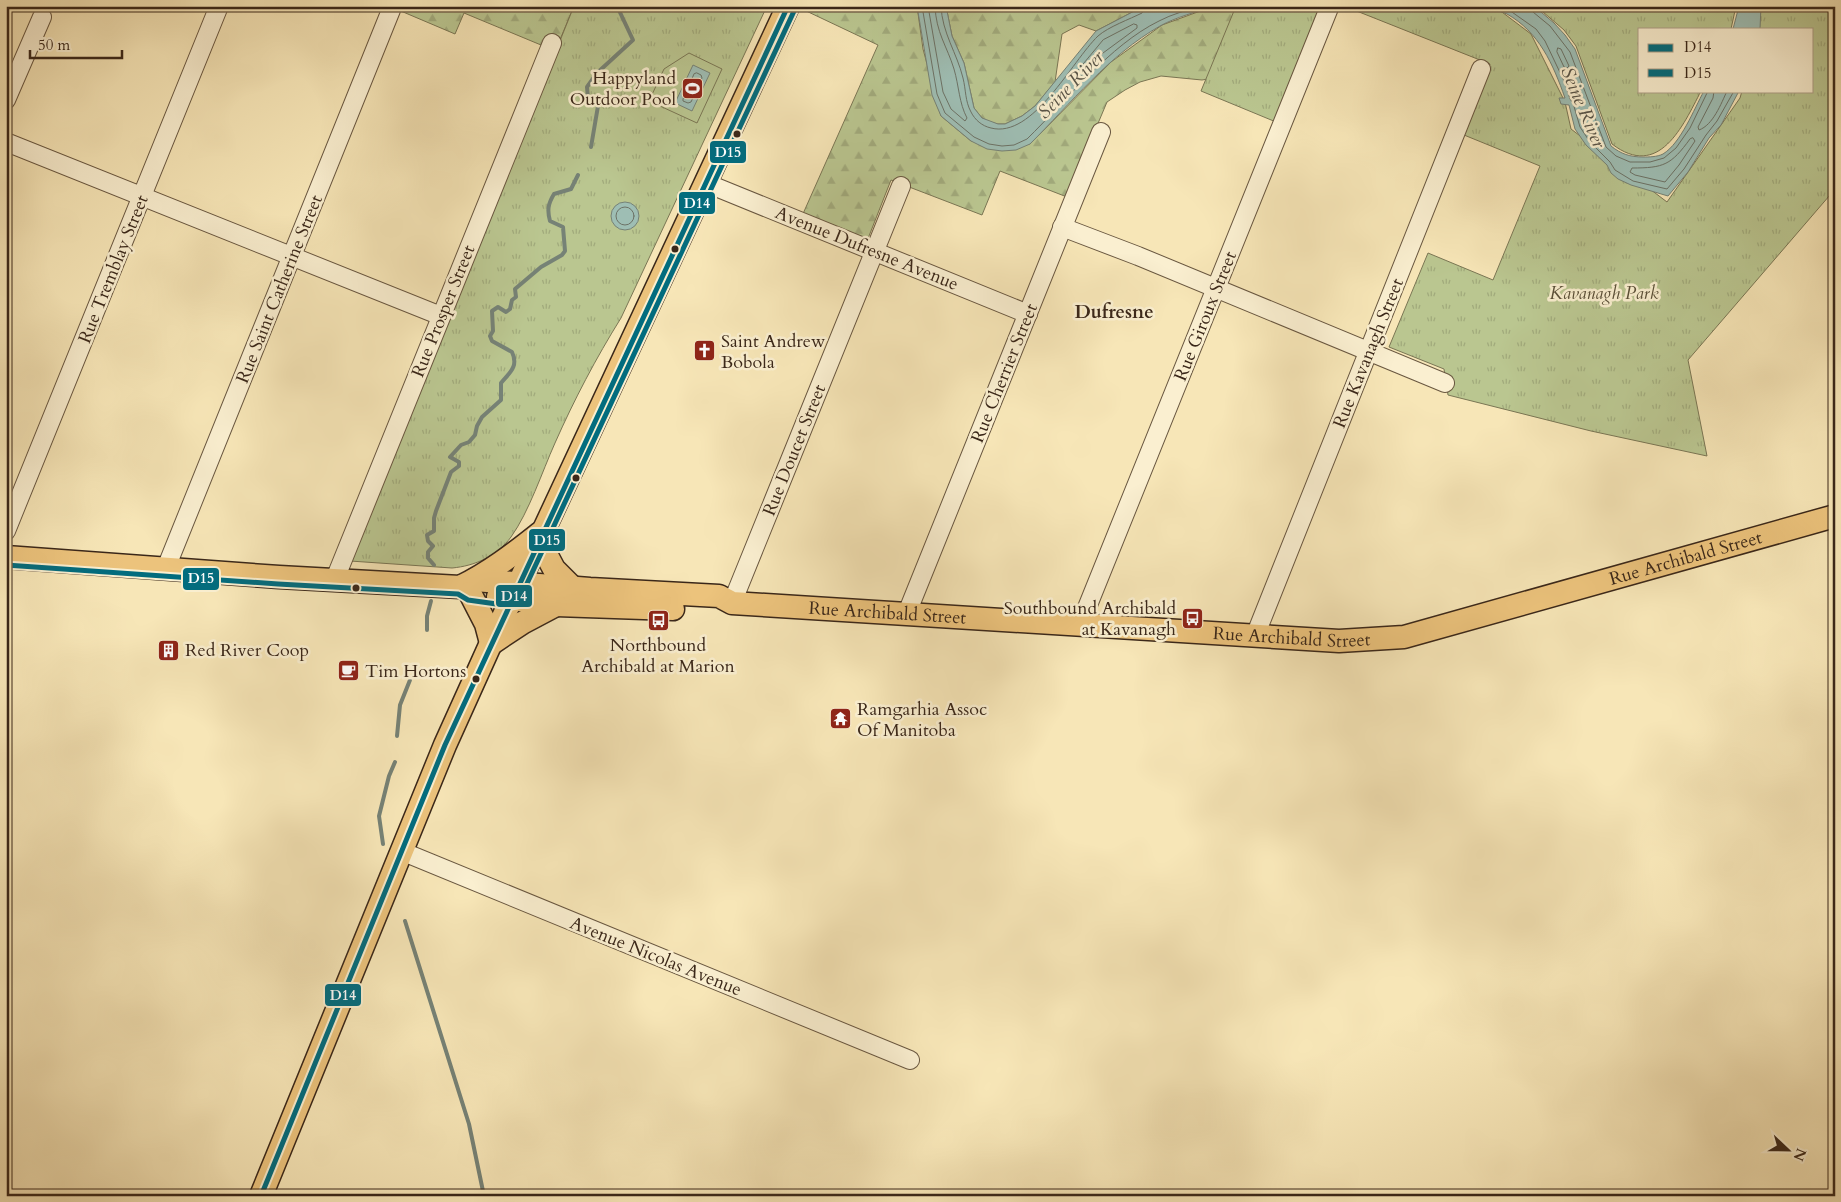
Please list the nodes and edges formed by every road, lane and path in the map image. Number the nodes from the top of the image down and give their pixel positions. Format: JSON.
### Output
{"nodes":[{"id":1,"x":219,"y":6,"type":"edge"},
{"id":2,"x":788,"y":6,"type":"edge"},
{"id":3,"x":1329,"y":8,"type":"dead end"},
{"id":4,"x":391,"y":10,"type":"dead end"},
{"id":5,"x":42,"y":17,"type":"dead end"},
{"id":6,"x":552,"y":43,"type":"dead end"},
{"id":7,"x":1482,"y":69,"type":"dead end"},
{"id":8,"x":6,"y":100,"type":"edge"},
{"id":9,"x":1101,"y":132,"type":"dead end"},
{"id":10,"x":6,"y":142,"type":"edge"},
{"id":11,"x":706,"y":183,"type":"junction"},
{"id":12,"x":901,"y":186,"type":"dead end"},
{"id":13,"x":142,"y":196,"type":"junction"},
{"id":14,"x":1062,"y":227,"type":"junction"},
{"id":15,"x":874,"y":251,"type":"junction"},
{"id":16,"x":292,"y":257,"type":"junction"},
{"id":17,"x":1216,"y":289,"type":"junction"},
{"id":18,"x":1028,"y":314,"type":"junction"},
{"id":19,"x":441,"y":316,"type":"junction"},
{"id":20,"x":1368,"y":352,"type":"junction"},
{"id":21,"x":1445,"y":382,"type":"dead end"},
{"id":22,"x":1835,"y":516,"type":"edge"},
{"id":23,"x":544,"y":530,"type":"junction"},
{"id":24,"x":6,"y":531,"type":"edge"},
{"id":25,"x":6,"y":557,"type":"edge"},
{"id":26,"x":166,"y":568,"type":"junction"},
{"id":27,"x":335,"y":579,"type":"junction"},
{"id":28,"x":463,"y":586,"type":"junction"},
{"id":29,"x":573,"y":588,"type":"junction"},
{"id":30,"x":515,"y":592,"type":"junction"},
{"id":31,"x":732,"y":603,"type":"junction"},
{"id":32,"x":556,"y":605,"type":"junction"},
{"id":33,"x":907,"y":613,"type":"junction"},
{"id":34,"x":1080,"y":625,"type":"junction"},
{"id":35,"x":1255,"y":636,"type":"junction"},
{"id":36,"x":491,"y":643,"type":"junction"},
{"id":37,"x":401,"y":851,"type":"junction"},
{"id":38,"x":910,"y":1060,"type":"dead end"},
{"id":39,"x":261,"y":1196,"type":"edge"}],
"edges":[{"from":1,"to":13,"type":"street","name":"Rue Tremblay Street"},
{"from":2,"to":11,"type":"main road"},
{"from":3,"to":17,"type":"street","name":"Rue Giroux Street"},
{"from":4,"to":16,"type":"street","name":"Rue Saint Catherine Street"},
{"from":5,"to":8,"type":"street"},
{"from":6,"to":19,"type":"street","name":"Rue Prosper Street"},
{"from":7,"to":20,"type":"street","name":"Rue Kavanagh Street"},
{"from":9,"to":14,"type":"street","name":"Rue Cherrier Street"},
{"from":10,"to":13,"type":"street"},
{"from":11,"to":15,"type":"street","name":"Avenue Dufresne Avenue"},
{"from":11,"to":23,"type":"main road"},
{"from":12,"to":15,"type":"street","name":"Rue Doucet Street"},
{"from":13,"to":16,"type":"street"},
{"from":13,"to":24,"type":"street","name":"Rue Tremblay Street"},
{"from":14,"to":17,"type":"street"},
{"from":14,"to":18,"type":"street","name":"Rue Cherrier Street"},
{"from":15,"to":18,"type":"street","name":"Avenue Dufresne Avenue"},
{"from":15,"to":31,"type":"street","name":"Rue Doucet Street"},
{"from":16,"to":19,"type":"street"},
{"from":16,"to":26,"type":"street","name":"Rue Saint Catherine Street"},
{"from":17,"to":20,"type":"street"},
{"from":17,"to":34,"type":"street","name":"Rue Giroux Street"},
{"from":18,"to":33,"type":"street","name":"Rue Cherrier Street"},
{"from":19,"to":27,"type":"street","name":"Rue Prosper Street"},
{"from":20,"to":21,"type":"street"},
{"from":20,"to":35,"type":"street","name":"Rue Kavanagh Street"},
{"from":22,"to":35,"type":"main road","name":"Rue Archibald Street"},
{"from":23,"to":28,"type":"main road"},
{"from":23,"to":29,"type":"main road"},
{"from":23,"to":30,"type":"main road"},
{"from":25,"to":26,"type":"main road","name":"Rue Archibald Street"},
{"from":26,"to":27,"type":"main road","name":"Rue Archibald Street"},
{"from":27,"to":28,"type":"main road","name":"Rue Archibald Street"},
{"from":28,"to":30,"type":"main road","name":"Rue Archibald Street"},
{"from":28,"to":36,"type":"main road"},
{"from":29,"to":30,"type":"main road","name":"Rue Archibald Street"},
{"from":29,"to":31,"type":"main road","name":"Rue Archibald Street"},
{"from":30,"to":32,"type":"main road","name":"Rue Archibald Street"},
{"from":30,"to":36,"type":"main road"},
{"from":31,"to":32,"type":"main road","name":"Rue Archibald Street"},
{"from":31,"to":33,"type":"main road","name":"Rue Archibald Street"},
{"from":32,"to":36,"type":"main road"},
{"from":33,"to":34,"type":"main road","name":"Rue Archibald Street"},
{"from":34,"to":35,"type":"main road","name":"Rue Archibald Street"},
{"from":36,"to":37,"type":"main road"},
{"from":37,"to":38,"type":"street","name":"Avenue Nicolas Avenue"},
{"from":37,"to":39,"type":"main road"}]}
